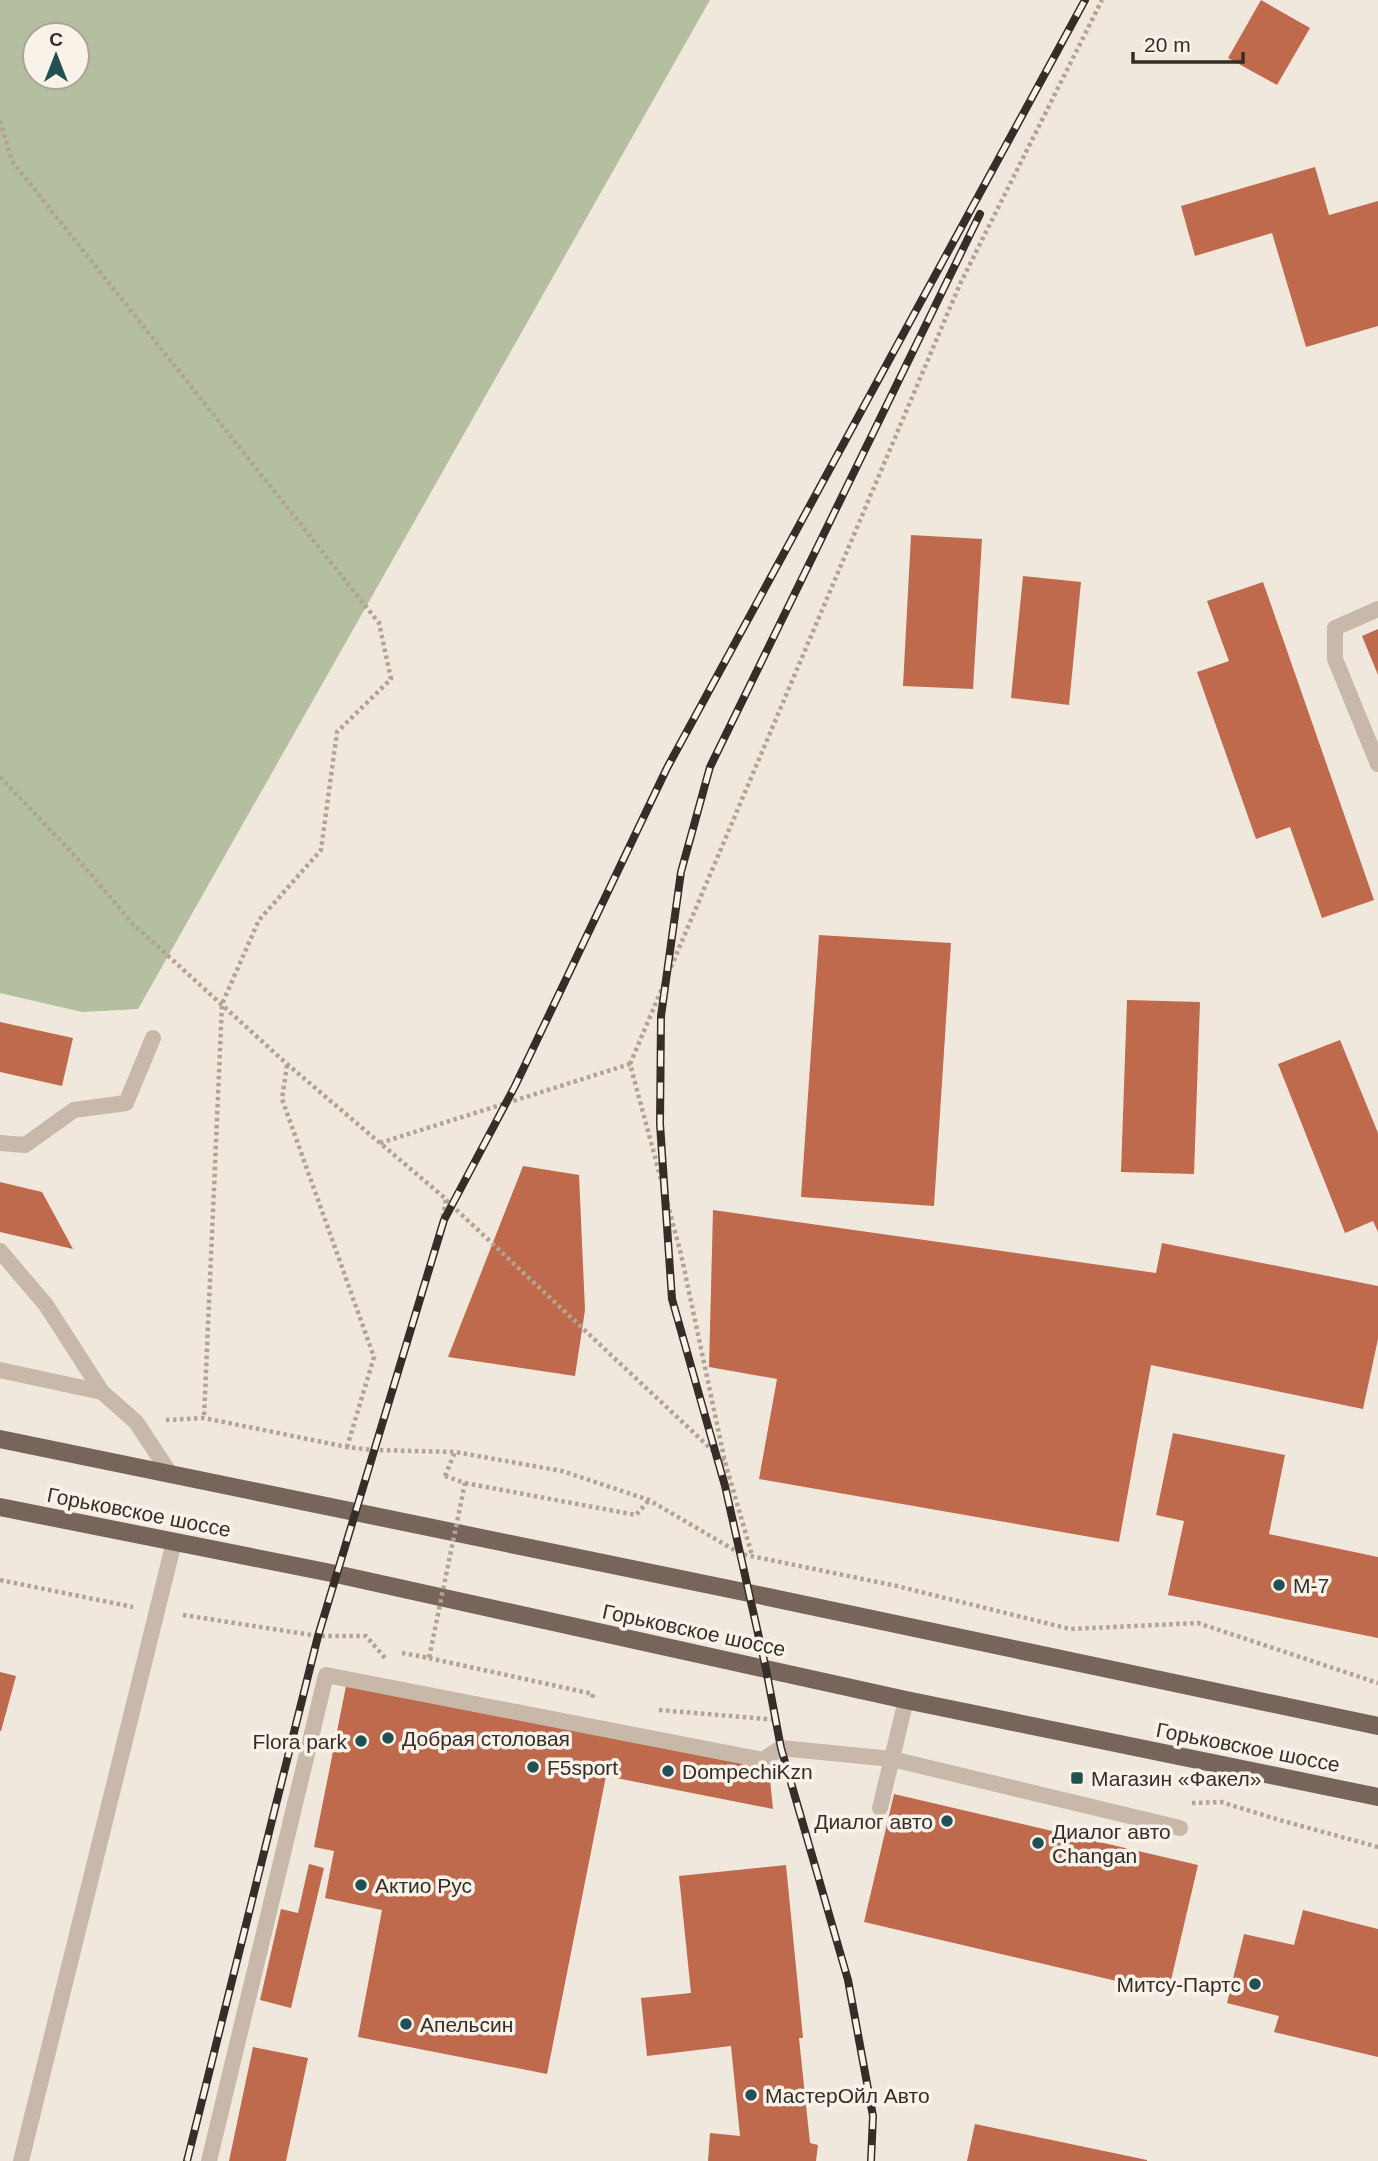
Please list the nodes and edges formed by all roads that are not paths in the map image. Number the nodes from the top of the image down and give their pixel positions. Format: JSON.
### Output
{"nodes":[{"id":1,"x":1378,"y":609,"type":"edge"},
{"id":2,"x":1378,"y":764,"type":"edge"},
{"id":3,"x":153,"y":1038,"type":"dead end"},
{"id":4,"x":0,"y":1143,"type":"edge"},
{"id":5,"x":0,"y":1251,"type":"edge"},
{"id":6,"x":0,"y":1370,"type":"edge"},
{"id":7,"x":102,"y":1392,"type":"junction"},
{"id":8,"x":0,"y":1439,"type":"edge"},
{"id":9,"x":171,"y":1475,"type":"junction"},
{"id":10,"x":0,"y":1507,"type":"edge"},
{"id":11,"x":174,"y":1542,"type":"junction"},
{"id":12,"x":906,"y":1700,"type":"junction"},
{"id":13,"x":1378,"y":1726,"type":"edge"},
{"id":14,"x":892,"y":1759,"type":"junction"},
{"id":15,"x":1378,"y":1797,"type":"edge"},
{"id":16,"x":880,"y":1808,"type":"dead end"},
{"id":17,"x":1180,"y":1828,"type":"dead end"},
{"id":18,"x":20,"y":2161,"type":"edge"},
{"id":19,"x":209,"y":2161,"type":"edge"}],
"edges":[{"from":1,"to":2,"type":"lane"},
{"from":3,"to":4,"type":"lane"},
{"from":5,"to":7,"type":"lane"},
{"from":6,"to":7,"type":"lane"},
{"from":7,"to":9,"type":"lane"},
{"from":8,"to":9,"type":"main road","name":"Горьковское шоссе"},
{"from":9,"to":13,"type":"main road","name":"Горьковское шоссе"},
{"from":10,"to":11,"type":"main road","name":"Горьковское шоссе"},
{"from":11,"to":12,"type":"main road","name":"Горьковское шоссе"},
{"from":11,"to":18,"type":"lane"},
{"from":12,"to":14,"type":"lane"},
{"from":12,"to":15,"type":"main road","name":"Горьковское шоссе"},
{"from":14,"to":16,"type":"lane"},
{"from":14,"to":17,"type":"lane"},
{"from":14,"to":19,"type":"lane"}]}
